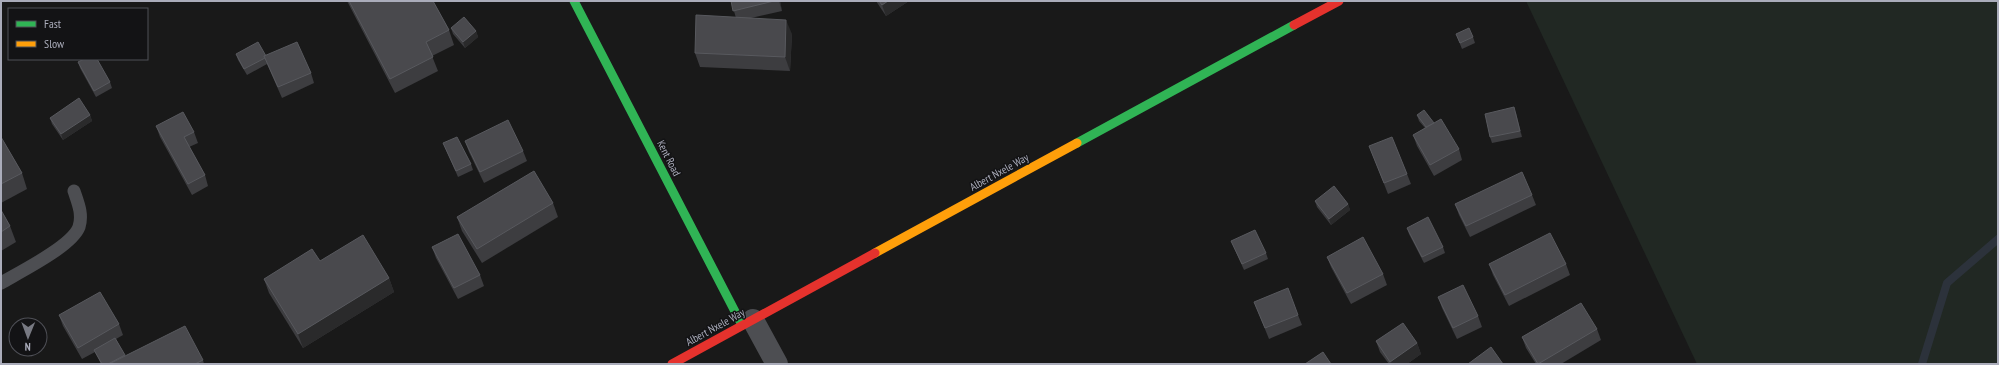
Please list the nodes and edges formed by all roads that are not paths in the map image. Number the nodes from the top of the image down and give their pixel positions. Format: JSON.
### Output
{"nodes":[{"id":1,"x":574,"y":1,"type":"edge"},
{"id":2,"x":1339,"y":1,"type":"edge"},
{"id":3,"x":74,"y":190,"type":"dead end"},
{"id":4,"x":1,"y":283,"type":"edge"},
{"id":5,"x":747,"y":323,"type":"junction"},
{"id":6,"x":672,"y":364,"type":"edge"},
{"id":7,"x":776,"y":364,"type":"edge"}],
"edges":[{"from":1,"to":5,"type":"main road","name":"Kent Road"},
{"from":2,"to":5,"type":"main road","name":"Albert Nxele Way"},
{"from":3,"to":4,"type":"lane"},
{"from":5,"to":6,"type":"main road","name":"Albert Nxele Way"},
{"from":5,"to":7,"type":"street"}]}
